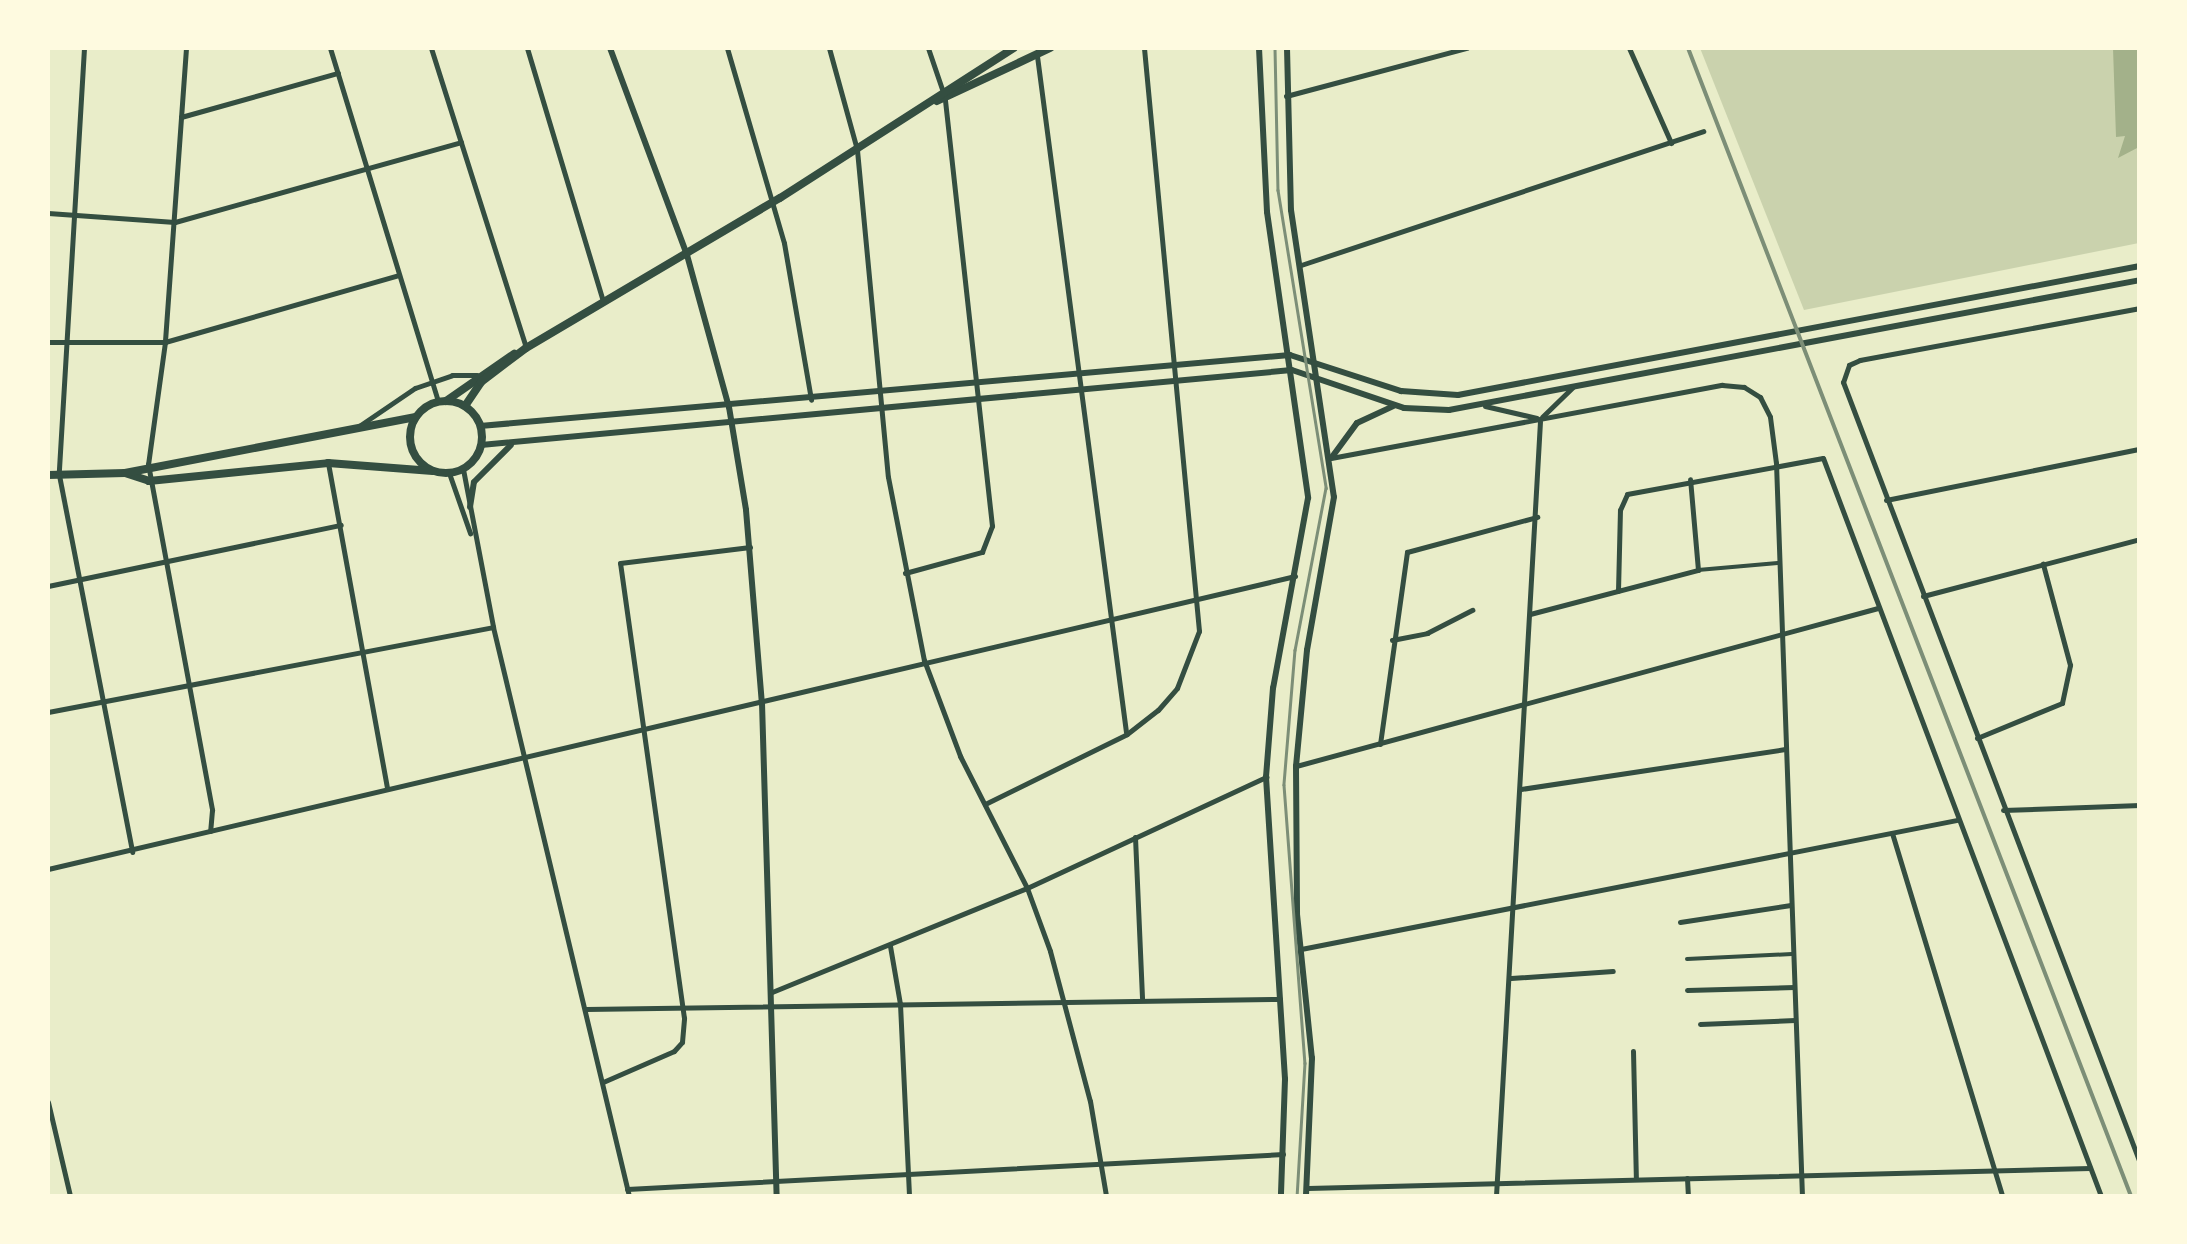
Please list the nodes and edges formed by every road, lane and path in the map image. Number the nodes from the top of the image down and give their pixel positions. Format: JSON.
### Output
{"nodes":[{"id":1,"x":84,"y":48,"type":"edge"},
{"id":2,"x":186,"y":48,"type":"edge"},
{"id":3,"x":330,"y":48,"type":"edge"},
{"id":4,"x":430,"y":48,"type":"edge"},
{"id":5,"x":527,"y":48,"type":"edge"},
{"id":6,"x":610,"y":48,"type":"edge"},
{"id":7,"x":728,"y":48,"type":"edge"},
{"id":8,"x":829,"y":48,"type":"edge"},
{"id":9,"x":928,"y":48,"type":"edge"},
{"id":10,"x":1014,"y":48,"type":"edge"},
{"id":11,"x":1050,"y":48,"type":"edge"},
{"id":12,"x":1144,"y":48,"type":"edge"},
{"id":13,"x":1259,"y":48,"type":"edge"},
{"id":14,"x":1288,"y":48,"type":"edge"},
{"id":15,"x":1415,"y":48,"type":"edge"},
{"id":16,"x":1467,"y":48,"type":"edge"},
{"id":17,"x":1629,"y":48,"type":"edge"},
{"id":18,"x":1036,"y":56,"type":"junction"},
{"id":19,"x":1409,"y":58,"type":"junction"},
{"id":20,"x":338,"y":73,"type":"junction"},
{"id":21,"x":1286,"y":96,"type":"junction"},
{"id":22,"x":942,"y":98,"type":"junction"},
{"id":23,"x":182,"y":116,"type":"junction"},
{"id":24,"x":1703,"y":131,"type":"dead end"},
{"id":25,"x":461,"y":142,"type":"junction"},
{"id":26,"x":1671,"y":143,"type":"junction"},
{"id":27,"x":858,"y":150,"type":"junction"},
{"id":28,"x":367,"y":168,"type":"junction"},
{"id":29,"x":776,"y":201,"type":"junction"},
{"id":30,"x":48,"y":213,"type":"edge"},
{"id":31,"x":74,"y":215,"type":"junction"},
{"id":32,"x":175,"y":222,"type":"junction"},
{"id":33,"x":687,"y":255,"type":"junction"},
{"id":34,"x":1301,"y":265,"type":"junction"},
{"id":35,"x":2140,"y":266,"type":"edge"},
{"id":36,"x":398,"y":275,"type":"junction"},
{"id":37,"x":2140,"y":280,"type":"edge"},
{"id":38,"x":604,"y":304,"type":"junction"},
{"id":39,"x":2140,"y":308,"type":"edge"},
{"id":40,"x":48,"y":342,"type":"edge"},
{"id":41,"x":67,"y":342,"type":"junction"},
{"id":42,"x":166,"y":342,"type":"junction"},
{"id":43,"x":524,"y":349,"type":"junction"},
{"id":44,"x":1290,"y":355,"type":"junction"},
{"id":45,"x":1315,"y":361,"type":"junction"},
{"id":46,"x":1176,"y":364,"type":"junction"},
{"id":47,"x":1078,"y":370,"type":"junction"},
{"id":48,"x":1292,"y":370,"type":"junction"},
{"id":49,"x":477,"y":374,"type":"junction"},
{"id":50,"x":1177,"y":377,"type":"junction"},
{"id":51,"x":1318,"y":379,"type":"junction"},
{"id":52,"x":430,"y":382,"type":"junction"},
{"id":53,"x":974,"y":384,"type":"junction"},
{"id":54,"x":1574,"y":386,"type":"junction"},
{"id":55,"x":1080,"y":387,"type":"junction"},
{"id":56,"x":880,"y":395,"type":"junction"},
{"id":57,"x":976,"y":398,"type":"junction"},
{"id":58,"x":811,"y":400,"type":"junction"},
{"id":59,"x":442,"y":401,"type":"junction"},
{"id":60,"x":1394,"y":405,"type":"junction"},
{"id":61,"x":465,"y":406,"type":"junction"},
{"id":62,"x":1484,"y":406,"type":"junction"},
{"id":63,"x":729,"y":408,"type":"junction"},
{"id":64,"x":882,"y":412,"type":"junction"},
{"id":65,"x":416,"y":416,"type":"junction"},
{"id":66,"x":1540,"y":420,"type":"junction"},
{"id":67,"x":732,"y":425,"type":"junction"},
{"id":68,"x":480,"y":426,"type":"junction"},
{"id":69,"x":357,"y":428,"type":"junction"},
{"id":70,"x":512,"y":444,"type":"junction"},
{"id":71,"x":481,"y":445,"type":"junction"},
{"id":72,"x":2140,"y":449,"type":"edge"},
{"id":73,"x":1331,"y":458,"type":"junction"},
{"id":74,"x":328,"y":463,"type":"junction"},
{"id":75,"x":1776,"y":463,"type":"junction"},
{"id":76,"x":148,"y":464,"type":"junction"},
{"id":77,"x":463,"y":469,"type":"junction"},
{"id":78,"x":433,"y":471,"type":"junction"},
{"id":79,"x":449,"y":473,"type":"junction"},
{"id":80,"x":125,"y":474,"type":"junction"},
{"id":81,"x":48,"y":475,"type":"edge"},
{"id":82,"x":59,"y":476,"type":"junction"},
{"id":83,"x":1690,"y":479,"type":"junction"},
{"id":84,"x":149,"y":481,"type":"junction"},
{"id":85,"x":1886,"y":500,"type":"junction"},
{"id":86,"x":470,"y":507,"type":"junction"},
{"id":87,"x":1537,"y":517,"type":"junction"},
{"id":88,"x":340,"y":525,"type":"junction"},
{"id":89,"x":2140,"y":538,"type":"edge"},
{"id":90,"x":475,"y":545,"type":"junction"},
{"id":91,"x":750,"y":547,"type":"junction"},
{"id":92,"x":162,"y":562,"type":"junction"},
{"id":93,"x":1779,"y":562,"type":"junction"},
{"id":94,"x":2043,"y":564,"type":"junction"},
{"id":95,"x":1698,"y":570,"type":"junction"},
{"id":96,"x":905,"y":573,"type":"junction"},
{"id":97,"x":1295,"y":576,"type":"junction"},
{"id":98,"x":80,"y":580,"type":"junction"},
{"id":99,"x":48,"y":586,"type":"edge"},
{"id":100,"x":1618,"y":591,"type":"junction"},
{"id":101,"x":1199,"y":596,"type":"junction"},
{"id":102,"x":1923,"y":596,"type":"junction"},
{"id":103,"x":1878,"y":608,"type":"junction"},
{"id":104,"x":1472,"y":610,"type":"dead end"},
{"id":105,"x":1530,"y":614,"type":"junction"},
{"id":106,"x":1111,"y":617,"type":"junction"},
{"id":107,"x":493,"y":627,"type":"junction"},
{"id":108,"x":1782,"y":634,"type":"junction"},
{"id":109,"x":1392,"y":640,"type":"junction"},
{"id":110,"x":363,"y":653,"type":"junction"},
{"id":111,"x":924,"y":660,"type":"junction"},
{"id":112,"x":189,"y":687,"type":"junction"},
{"id":113,"x":1524,"y":702,"type":"junction"},
{"id":114,"x":104,"y":703,"type":"junction"},
{"id":115,"x":762,"y":703,"type":"junction"},
{"id":116,"x":48,"y":712,"type":"edge"},
{"id":117,"x":643,"y":727,"type":"junction"},
{"id":118,"x":1126,"y":734,"type":"junction"},
{"id":119,"x":1976,"y":738,"type":"junction"},
{"id":120,"x":1380,"y":744,"type":"junction"},
{"id":121,"x":1786,"y":748,"type":"junction"},
{"id":122,"x":524,"y":755,"type":"junction"},
{"id":123,"x":1296,"y":766,"type":"junction"},
{"id":124,"x":1266,"y":778,"type":"junction"},
{"id":125,"x":387,"y":787,"type":"junction"},
{"id":126,"x":1520,"y":789,"type":"junction"},
{"id":127,"x":985,"y":804,"type":"junction"},
{"id":128,"x":2140,"y":805,"type":"edge"},
{"id":129,"x":212,"y":810,"type":"junction"},
{"id":130,"x":2004,"y":810,"type":"junction"},
{"id":131,"x":1957,"y":820,"type":"junction"},
{"id":132,"x":226,"y":828,"type":"junction"},
{"id":133,"x":210,"y":832,"type":"junction"},
{"id":134,"x":1892,"y":832,"type":"junction"},
{"id":135,"x":1135,"y":837,"type":"junction"},
{"id":136,"x":132,"y":852,"type":"junction"},
{"id":137,"x":1790,"y":853,"type":"junction"},
{"id":138,"x":48,"y":869,"type":"edge"},
{"id":139,"x":1027,"y":888,"type":"junction"},
{"id":140,"x":1791,"y":905,"type":"junction"},
{"id":141,"x":1515,"y":907,"type":"junction"},
{"id":142,"x":1680,"y":922,"type":"dead end"},
{"id":143,"x":890,"y":946,"type":"junction"},
{"id":144,"x":1301,"y":949,"type":"junction"},
{"id":145,"x":1793,"y":954,"type":"junction"},
{"id":146,"x":1686,"y":958,"type":"dead end"},
{"id":147,"x":1613,"y":971,"type":"dead end"},
{"id":148,"x":1511,"y":978,"type":"junction"},
{"id":149,"x":1794,"y":987,"type":"junction"},
{"id":150,"x":1687,"y":990,"type":"dead end"},
{"id":151,"x":772,"y":992,"type":"junction"},
{"id":152,"x":1142,"y":998,"type":"junction"},
{"id":153,"x":1280,"y":999,"type":"junction"},
{"id":154,"x":1064,"y":1000,"type":"junction"},
{"id":155,"x":900,"y":1004,"type":"junction"},
{"id":156,"x":682,"y":1007,"type":"junction"},
{"id":157,"x":772,"y":1007,"type":"junction"},
{"id":158,"x":586,"y":1009,"type":"junction"},
{"id":159,"x":1796,"y":1020,"type":"junction"},
{"id":160,"x":1700,"y":1024,"type":"dead end"},
{"id":161,"x":1633,"y":1050,"type":"dead end"},
{"id":162,"x":603,"y":1082,"type":"junction"},
{"id":163,"x":48,"y":1102,"type":"edge"},
{"id":164,"x":2137,"y":1151,"type":"edge"},
{"id":165,"x":1284,"y":1154,"type":"junction"},
{"id":166,"x":1102,"y":1162,"type":"junction"},
{"id":167,"x":2140,"y":1163,"type":"edge"},
{"id":168,"x":2090,"y":1168,"type":"junction"},
{"id":169,"x":1993,"y":1170,"type":"junction"},
{"id":170,"x":908,"y":1175,"type":"junction"},
{"id":171,"x":1801,"y":1176,"type":"junction"},
{"id":172,"x":1687,"y":1178,"type":"junction"},
{"id":173,"x":1636,"y":1179,"type":"junction"},
{"id":174,"x":1497,"y":1183,"type":"junction"},
{"id":175,"x":777,"y":1184,"type":"junction"},
{"id":176,"x":1307,"y":1192,"type":"edge"},
{"id":177,"x":628,"y":1193,"type":"edge"},
{"id":178,"x":70,"y":1196,"type":"edge"},
{"id":179,"x":777,"y":1196,"type":"edge"},
{"id":180,"x":909,"y":1196,"type":"edge"},
{"id":181,"x":1106,"y":1196,"type":"edge"},
{"id":182,"x":1281,"y":1196,"type":"edge"},
{"id":183,"x":1496,"y":1196,"type":"edge"},
{"id":184,"x":1688,"y":1196,"type":"edge"},
{"id":185,"x":1802,"y":1196,"type":"edge"},
{"id":186,"x":2002,"y":1196,"type":"edge"},
{"id":187,"x":2101,"y":1196,"type":"edge"}],
"edges":[{"from":1,"to":31,"type":"street"},
{"from":2,"to":23,"type":"street"},
{"from":3,"to":20,"type":"street"},
{"from":4,"to":25,"type":"street"},
{"from":5,"to":38,"type":"street"},
{"from":6,"to":33,"type":"street"},
{"from":7,"to":29,"type":"street"},
{"from":8,"to":27,"type":"street"},
{"from":9,"to":22,"type":"street"},
{"from":10,"to":22,"type":"main road"},
{"from":11,"to":18,"type":"main road"},
{"from":12,"to":46,"type":"street"},
{"from":13,"to":44,"type":"street"},
{"from":14,"to":21,"type":"street"},
{"from":15,"to":19,"type":"street"},
{"from":16,"to":19,"type":"street"},
{"from":17,"to":26,"type":"street"},
{"from":18,"to":22,"type":"main road"},
{"from":18,"to":47,"type":"street"},
{"from":19,"to":21,"type":"street"},
{"from":20,"to":23,"type":"street"},
{"from":20,"to":28,"type":"street"},
{"from":21,"to":34,"type":"street"},
{"from":22,"to":27,"type":"main road"},
{"from":22,"to":53,"type":"street"},
{"from":23,"to":32,"type":"street"},
{"from":24,"to":26,"type":"street"},
{"from":25,"to":28,"type":"street"},
{"from":25,"to":43,"type":"street"},
{"from":26,"to":34,"type":"street"},
{"from":27,"to":29,"type":"main road"},
{"from":27,"to":56,"type":"street"},
{"from":28,"to":32,"type":"street"},
{"from":28,"to":36,"type":"street"},
{"from":29,"to":33,"type":"main road"},
{"from":29,"to":58,"type":"street"},
{"from":30,"to":31,"type":"street"},
{"from":31,"to":32,"type":"street"},
{"from":31,"to":41,"type":"street"},
{"from":32,"to":42,"type":"street"},
{"from":33,"to":38,"type":"main road"},
{"from":33,"to":63,"type":"street"},
{"from":34,"to":45,"type":"street"},
{"from":35,"to":45,"type":"street"},
{"from":36,"to":42,"type":"street"},
{"from":36,"to":52,"type":"street"},
{"from":37,"to":54,"type":"street"},
{"from":38,"to":43,"type":"main road"},
{"from":39,"to":85,"type":"street"},
{"from":40,"to":41,"type":"street"},
{"from":41,"to":42,"type":"street"},
{"from":41,"to":82,"type":"street"},
{"from":42,"to":76,"type":"street"},
{"from":43,"to":49,"type":"main road"},
{"from":43,"to":61,"type":"main road"},
{"from":44,"to":45,"type":"street"},
{"from":44,"to":46,"type":"street"},
{"from":44,"to":48,"type":"street"},
{"from":45,"to":51,"type":"street"},
{"from":46,"to":47,"type":"street"},
{"from":46,"to":50,"type":"street"},
{"from":47,"to":53,"type":"street"},
{"from":47,"to":55,"type":"street"},
{"from":48,"to":50,"type":"street"},
{"from":48,"to":51,"type":"street"},
{"from":48,"to":97,"type":"street"},
{"from":49,"to":52,"type":"street"},
{"from":49,"to":59,"type":"main road"},
{"from":50,"to":55,"type":"street"},
{"from":50,"to":101,"type":"street"},
{"from":51,"to":60,"type":"street"},
{"from":51,"to":73,"type":"street"},
{"from":52,"to":59,"type":"street"},
{"from":52,"to":69,"type":"street"},
{"from":53,"to":56,"type":"street"},
{"from":53,"to":57,"type":"street"},
{"from":54,"to":62,"type":"street"},
{"from":54,"to":66,"type":"street"},
{"from":55,"to":57,"type":"street"},
{"from":55,"to":106,"type":"street"},
{"from":56,"to":58,"type":"street"},
{"from":56,"to":64,"type":"street"},
{"from":57,"to":64,"type":"street"},
{"from":57,"to":96,"type":"street"},
{"from":58,"to":63,"type":"street"},
{"from":59,"to":61,"type":"main road"},
{"from":59,"to":65,"type":"main road"},
{"from":60,"to":62,"type":"street"},
{"from":60,"to":73,"type":"street"},
{"from":61,"to":68,"type":"main road"},
{"from":62,"to":66,"type":"street"},
{"from":63,"to":67,"type":"street"},
{"from":63,"to":68,"type":"street"},
{"from":64,"to":67,"type":"street"},
{"from":64,"to":96,"type":"street"},
{"from":65,"to":69,"type":"main road"},
{"from":65,"to":78,"type":"main road"},
{"from":66,"to":73,"type":"street"},
{"from":66,"to":75,"type":"street"},
{"from":66,"to":87,"type":"street"},
{"from":67,"to":70,"type":"street"},
{"from":67,"to":91,"type":"street"},
{"from":68,"to":71,"type":"main road"},
{"from":69,"to":76,"type":"main road"},
{"from":70,"to":71,"type":"street"},
{"from":70,"to":86,"type":"street"},
{"from":71,"to":77,"type":"main road"},
{"from":72,"to":85,"type":"street"},
{"from":73,"to":123,"type":"street"},
{"from":74,"to":78,"type":"main road"},
{"from":74,"to":84,"type":"main road"},
{"from":74,"to":88,"type":"street"},
{"from":75,"to":83,"type":"street"},
{"from":75,"to":93,"type":"street"},
{"from":75,"to":103,"type":"street"},
{"from":76,"to":80,"type":"main road"},
{"from":76,"to":84,"type":"street"},
{"from":77,"to":79,"type":"main road"},
{"from":77,"to":86,"type":"street"},
{"from":78,"to":79,"type":"main road"},
{"from":79,"to":90,"type":"street"},
{"from":80,"to":82,"type":"main road"},
{"from":80,"to":84,"type":"main road"},
{"from":81,"to":82,"type":"main road"},
{"from":82,"to":98,"type":"street"},
{"from":83,"to":95,"type":"street"},
{"from":83,"to":100,"type":"street"},
{"from":84,"to":92,"type":"street"},
{"from":85,"to":102,"type":"street"},
{"from":86,"to":90,"type":"street"},
{"from":87,"to":105,"type":"street"},
{"from":87,"to":109,"type":"street"},
{"from":88,"to":92,"type":"street"},
{"from":88,"to":110,"type":"street"},
{"from":89,"to":94,"type":"street"},
{"from":90,"to":107,"type":"street"},
{"from":91,"to":115,"type":"street"},
{"from":91,"to":117,"type":"street"},
{"from":92,"to":98,"type":"street"},
{"from":92,"to":112,"type":"street"},
{"from":93,"to":95,"type":"street"},
{"from":93,"to":108,"type":"street"},
{"from":94,"to":102,"type":"street"},
{"from":94,"to":119,"type":"street"},
{"from":95,"to":100,"type":"street"},
{"from":96,"to":111,"type":"street"},
{"from":97,"to":101,"type":"street"},
{"from":97,"to":124,"type":"street"},
{"from":98,"to":99,"type":"street"},
{"from":98,"to":114,"type":"street"},
{"from":100,"to":105,"type":"street"},
{"from":101,"to":106,"type":"street"},
{"from":101,"to":118,"type":"street"},
{"from":102,"to":119,"type":"street"},
{"from":103,"to":108,"type":"street"},
{"from":103,"to":131,"type":"street"},
{"from":104,"to":109,"type":"street"},
{"from":105,"to":113,"type":"street"},
{"from":106,"to":111,"type":"street"},
{"from":106,"to":118,"type":"street"},
{"from":107,"to":110,"type":"street"},
{"from":107,"to":122,"type":"street"},
{"from":108,"to":113,"type":"street"},
{"from":108,"to":121,"type":"street"},
{"from":109,"to":120,"type":"street"},
{"from":110,"to":112,"type":"street"},
{"from":110,"to":125,"type":"street"},
{"from":111,"to":115,"type":"street"},
{"from":111,"to":127,"type":"street"},
{"from":112,"to":114,"type":"street"},
{"from":112,"to":129,"type":"street"},
{"from":113,"to":120,"type":"street"},
{"from":113,"to":126,"type":"street"},
{"from":114,"to":116,"type":"street"},
{"from":114,"to":136,"type":"street"},
{"from":115,"to":117,"type":"street"},
{"from":115,"to":151,"type":"street"},
{"from":117,"to":122,"type":"street"},
{"from":117,"to":156,"type":"street"},
{"from":118,"to":127,"type":"street"},
{"from":119,"to":130,"type":"street"},
{"from":120,"to":123,"type":"street"},
{"from":121,"to":126,"type":"street"},
{"from":121,"to":137,"type":"street"},
{"from":122,"to":125,"type":"street"},
{"from":122,"to":158,"type":"street"},
{"from":123,"to":144,"type":"street"},
{"from":124,"to":135,"type":"street"},
{"from":124,"to":153,"type":"street"},
{"from":125,"to":132,"type":"street"},
{"from":126,"to":141,"type":"street"},
{"from":127,"to":139,"type":"street"},
{"from":128,"to":130,"type":"street"},
{"from":129,"to":132,"type":"street"},
{"from":129,"to":133,"type":"street"},
{"from":130,"to":164,"type":"street"},
{"from":131,"to":134,"type":"street"},
{"from":131,"to":168,"type":"street"},
{"from":132,"to":133,"type":"street"},
{"from":133,"to":136,"type":"street"},
{"from":134,"to":137,"type":"street"},
{"from":134,"to":169,"type":"street"},
{"from":135,"to":139,"type":"street"},
{"from":135,"to":152,"type":"street"},
{"from":136,"to":138,"type":"street"},
{"from":137,"to":140,"type":"street"},
{"from":137,"to":141,"type":"street"},
{"from":139,"to":143,"type":"street"},
{"from":139,"to":154,"type":"street"},
{"from":140,"to":142,"type":"street"},
{"from":140,"to":145,"type":"street"},
{"from":141,"to":144,"type":"street"},
{"from":141,"to":148,"type":"street"},
{"from":143,"to":151,"type":"street"},
{"from":143,"to":155,"type":"street"},
{"from":144,"to":176,"type":"street"},
{"from":145,"to":146,"type":"street"},
{"from":145,"to":149,"type":"street"},
{"from":147,"to":148,"type":"street"},
{"from":148,"to":174,"type":"street"},
{"from":149,"to":150,"type":"street"},
{"from":149,"to":159,"type":"street"},
{"from":151,"to":157,"type":"street"},
{"from":152,"to":153,"type":"street"},
{"from":152,"to":154,"type":"street"},
{"from":153,"to":165,"type":"street"},
{"from":154,"to":155,"type":"street"},
{"from":154,"to":166,"type":"street"},
{"from":155,"to":157,"type":"street"},
{"from":155,"to":170,"type":"street"},
{"from":156,"to":157,"type":"street"},
{"from":156,"to":158,"type":"street"},
{"from":156,"to":162,"type":"street"},
{"from":157,"to":175,"type":"street"},
{"from":158,"to":162,"type":"street"},
{"from":159,"to":160,"type":"street"},
{"from":159,"to":171,"type":"street"},
{"from":161,"to":173,"type":"street"},
{"from":162,"to":177,"type":"street"},
{"from":163,"to":178,"type":"street"},
{"from":164,"to":167,"type":"street"},
{"from":165,"to":166,"type":"street"},
{"from":165,"to":182,"type":"street"},
{"from":166,"to":170,"type":"street"},
{"from":166,"to":181,"type":"street"},
{"from":168,"to":169,"type":"street"},
{"from":168,"to":187,"type":"street"},
{"from":169,"to":171,"type":"street"},
{"from":169,"to":186,"type":"street"},
{"from":170,"to":175,"type":"street"},
{"from":170,"to":180,"type":"street"},
{"from":171,"to":172,"type":"street"},
{"from":171,"to":185,"type":"street"},
{"from":172,"to":173,"type":"street"},
{"from":172,"to":184,"type":"street"},
{"from":173,"to":174,"type":"street"},
{"from":174,"to":176,"type":"street"},
{"from":174,"to":183,"type":"street"},
{"from":175,"to":177,"type":"street"},
{"from":175,"to":179,"type":"street"}]}
